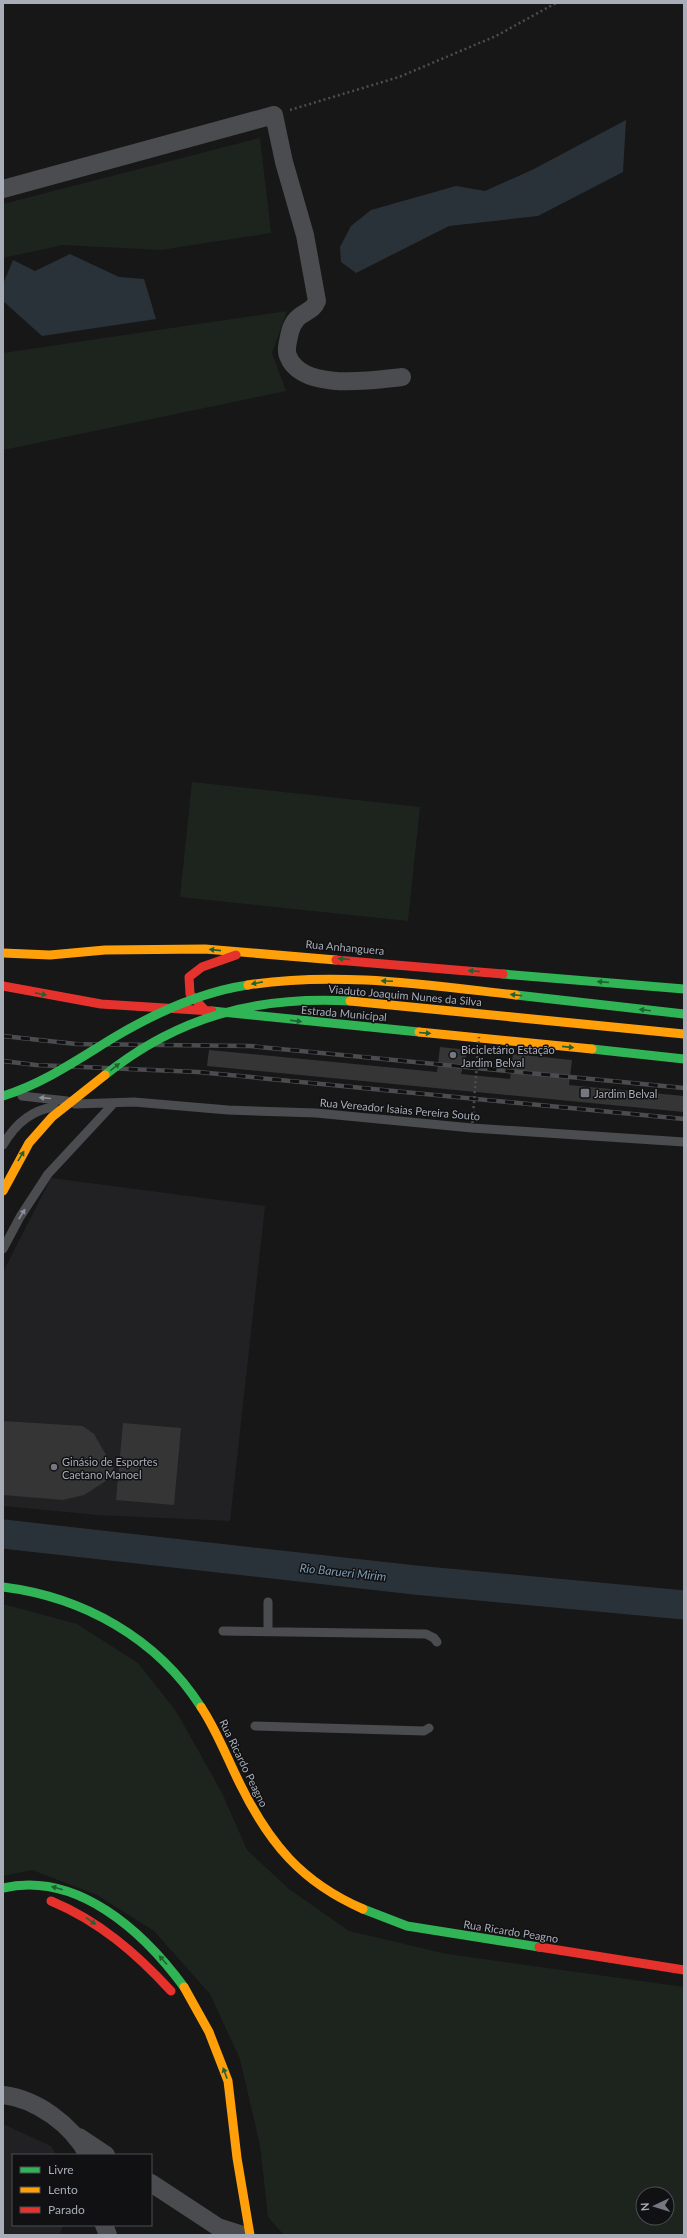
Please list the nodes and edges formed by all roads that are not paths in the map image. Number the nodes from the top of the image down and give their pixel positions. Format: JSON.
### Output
{"nodes":[{"id":1,"x":3,"y":189,"type":"edge"},
{"id":2,"x":402,"y":377,"type":"dead end"},
{"id":3,"x":3,"y":953,"type":"edge"},
{"id":4,"x":249,"y":953,"type":"junction"},
{"id":5,"x":3,"y":986,"type":"edge"},
{"id":6,"x":684,"y":989,"type":"edge"},
{"id":7,"x":205,"y":1010,"type":"junction"},
{"id":8,"x":684,"y":1014,"type":"edge"},
{"id":9,"x":684,"y":1034,"type":"edge"},
{"id":10,"x":684,"y":1059,"type":"edge"},
{"id":11,"x":3,"y":1095,"type":"edge"},
{"id":12,"x":114,"y":1103,"type":"junction"},
{"id":13,"x":98,"y":1104,"type":"junction"},
{"id":14,"x":684,"y":1142,"type":"edge"},
{"id":15,"x":3,"y":1145,"type":"edge"},
{"id":16,"x":3,"y":1191,"type":"edge"},
{"id":17,"x":3,"y":1249,"type":"edge"},
{"id":18,"x":3,"y":1587,"type":"edge"},
{"id":19,"x":268,"y":1602,"type":"dead end"},
{"id":20,"x":268,"y":1630,"type":"junction"},
{"id":21,"x":223,"y":1631,"type":"dead end"},
{"id":22,"x":437,"y":1642,"type":"dead end"},
{"id":23,"x":255,"y":1726,"type":"dead end"},
{"id":24,"x":429,"y":1728,"type":"dead end"},
{"id":25,"x":3,"y":1888,"type":"edge"},
{"id":26,"x":44,"y":1899,"type":"dead end"},
{"id":27,"x":684,"y":1970,"type":"edge"},
{"id":28,"x":179,"y":2000,"type":"dead end"},
{"id":29,"x":219,"y":2091,"type":"dead end"},
{"id":30,"x":3,"y":2095,"type":"edge"},
{"id":31,"x":230,"y":2112,"type":"junction"},
{"id":32,"x":75,"y":2135,"type":"junction"},
{"id":33,"x":87,"y":2154,"type":"edge"},
{"id":34,"x":104,"y":2154,"type":"edge"},
{"id":35,"x":152,"y":2185,"type":"edge"},
{"id":36,"x":158,"y":2194,"type":"edge"},
{"id":37,"x":243,"y":2235,"type":"edge"},
{"id":38,"x":250,"y":2235,"type":"edge"}],
"edges":[{"from":1,"to":2,"type":"street"},
{"from":4,"to":3,"type":"main road","name":"Rua Anhanguera","one_way":true},
{"from":6,"to":4,"type":"main road","name":"Rua Anhanguera","one_way":true},
{"from":4,"to":7,"type":"main road"},
{"from":5,"to":7,"type":"main road","name":"Estrada Municipal","one_way":true},
{"from":7,"to":10,"type":"main road","name":"Estrada Municipal","one_way":true},
{"from":8,"to":11,"type":"main road","name":"Viaduto Joaquim Nunes da Silva","one_way":true,"bridge":true},
{"from":16,"to":9,"type":"main road","name":"Viaduto Joaquim Nunes da Silva","one_way":true,"bridge":true},
{"from":13,"to":11,"type":"lane","one_way":true},
{"from":12,"to":13,"type":"lane","name":"Rua Vereador Isaias Pereira Souto"},
{"from":12,"to":14,"type":"lane","name":"Rua Vereador Isaias Pereira Souto"},
{"from":17,"to":12,"type":"lane","one_way":true},
{"from":13,"to":15,"type":"lane","name":"Rua Vereador Isaias Pereira Souto"},
{"from":18,"to":27,"type":"main road","name":"Rua Ricardo Peagno"},
{"from":19,"to":20,"type":"lane"},
{"from":20,"to":21,"type":"lane"},
{"from":20,"to":22,"type":"lane"},
{"from":23,"to":24,"type":"lane"},
{"from":31,"to":25,"type":"main road","one_way":true},
{"from":26,"to":28,"type":"main road","one_way":true},
{"from":29,"to":31,"type":"main road"},
{"from":30,"to":32,"type":"street"},
{"from":31,"to":38,"type":"main road"},
{"from":32,"to":33,"type":"street"},
{"from":32,"to":34,"type":"street"},
{"from":35,"to":36,"type":"street"},
{"from":36,"to":37,"type":"street"}]}
